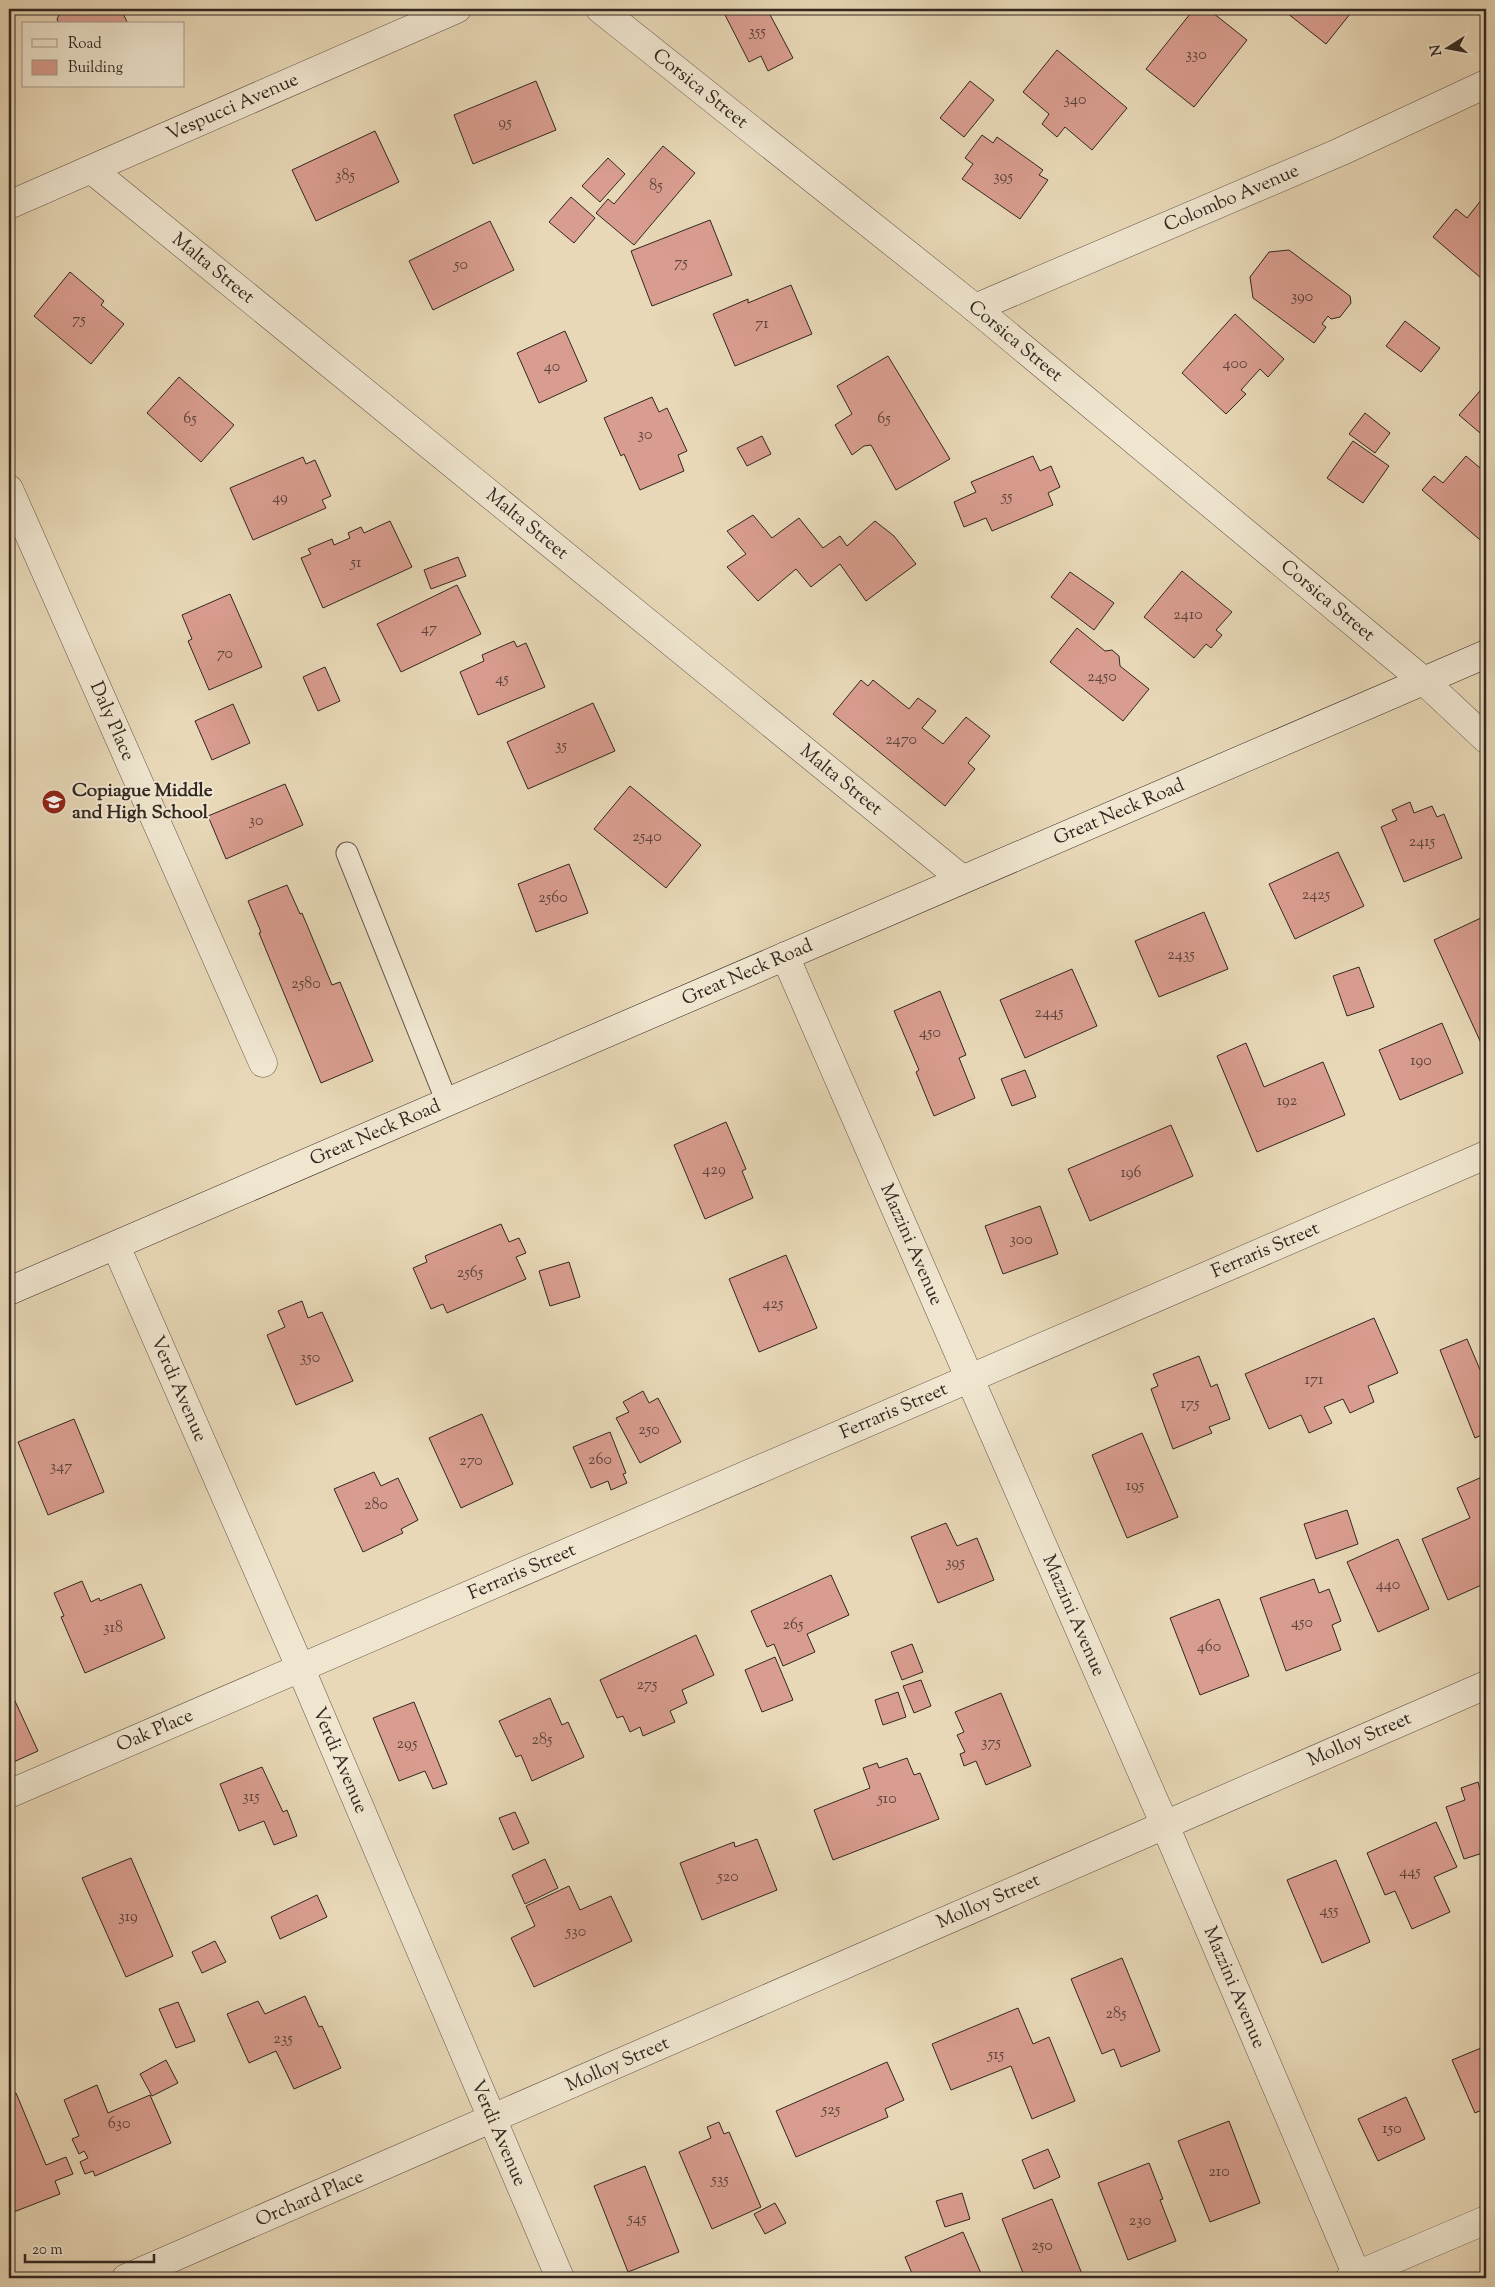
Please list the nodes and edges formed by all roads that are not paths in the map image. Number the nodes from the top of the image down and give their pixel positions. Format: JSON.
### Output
{"nodes":[{"id":1,"x":457,"y":9,"type":"edge"},
{"id":2,"x":600,"y":9,"type":"edge"},
{"id":3,"x":1486,"y":84,"type":"edge"},
{"id":4,"x":92,"y":170,"type":"junction"},
{"id":5,"x":9,"y":206,"type":"edge"},
{"id":6,"x":974,"y":308,"type":"junction"},
{"id":7,"x":9,"y":489,"type":"edge"},
{"id":8,"x":1486,"y":654,"type":"edge"},
{"id":9,"x":1425,"y":682,"type":"junction"},
{"id":10,"x":1486,"y":739,"type":"edge"},
{"id":11,"x":347,"y":853,"type":"dead end"},
{"id":12,"x":962,"y":879,"type":"junction"},
{"id":13,"x":785,"y":956,"type":"junction"},
{"id":14,"x":263,"y":1063,"type":"dead end"},
{"id":15,"x":447,"y":1102,"type":"junction"},
{"id":16,"x":1486,"y":1155,"type":"edge"},
{"id":17,"x":116,"y":1246,"type":"junction"},
{"id":18,"x":9,"y":1291,"type":"edge"},
{"id":19,"x":970,"y":1380,"type":"junction"},
{"id":20,"x":300,"y":1667,"type":"junction"},
{"id":21,"x":1486,"y":1684,"type":"edge"},
{"id":22,"x":9,"y":1794,"type":"edge"},
{"id":23,"x":1164,"y":1823,"type":"junction"},
{"id":24,"x":493,"y":2121,"type":"junction"},
{"id":25,"x":1486,"y":2220,"type":"edge"},
{"id":26,"x":1355,"y":2277,"type":"edge"},
{"id":27,"x":126,"y":2278,"type":"edge"},
{"id":28,"x":560,"y":2278,"type":"edge"}],
"edges":[{"from":1,"to":4,"type":"street","name":"Vespucci Avenue"},
{"from":2,"to":6,"type":"street","name":"Corsica Street"},
{"from":3,"to":6,"type":"street","name":"Colombo Avenue"},
{"from":4,"to":5,"type":"street","name":"Vespucci Avenue"},
{"from":4,"to":12,"type":"street","name":"Malta Street"},
{"from":6,"to":9,"type":"street","name":"Corsica Street"},
{"from":7,"to":14,"type":"street","name":"Daly Place"},
{"from":8,"to":9,"type":"street","name":"Great Neck Road"},
{"from":9,"to":10,"type":"street","name":"Corsica Street"},
{"from":9,"to":12,"type":"street","name":"Great Neck Road"},
{"from":11,"to":15,"type":"lane"},
{"from":12,"to":13,"type":"street","name":"Great Neck Road"},
{"from":13,"to":15,"type":"street","name":"Great Neck Road"},
{"from":13,"to":19,"type":"street","name":"Mazzini Avenue"},
{"from":15,"to":17,"type":"street","name":"Great Neck Road"},
{"from":16,"to":19,"type":"street","name":"Ferraris Street"},
{"from":17,"to":18,"type":"street","name":"Great Neck Road"},
{"from":17,"to":20,"type":"street","name":"Verdi Avenue"},
{"from":19,"to":20,"type":"street","name":"Ferraris Street"},
{"from":19,"to":23,"type":"street","name":"Mazzini Avenue"},
{"from":20,"to":22,"type":"street","name":"Oak Place"},
{"from":20,"to":24,"type":"street","name":"Verdi Avenue"},
{"from":21,"to":23,"type":"street","name":"Molloy Street"},
{"from":23,"to":24,"type":"street","name":"Molloy Street"},
{"from":23,"to":26,"type":"street","name":"Mazzini Avenue"},
{"from":24,"to":27,"type":"street","name":"Orchard Place"},
{"from":24,"to":28,"type":"street","name":"Verdi Avenue"},
{"from":25,"to":26,"type":"street"}]}
